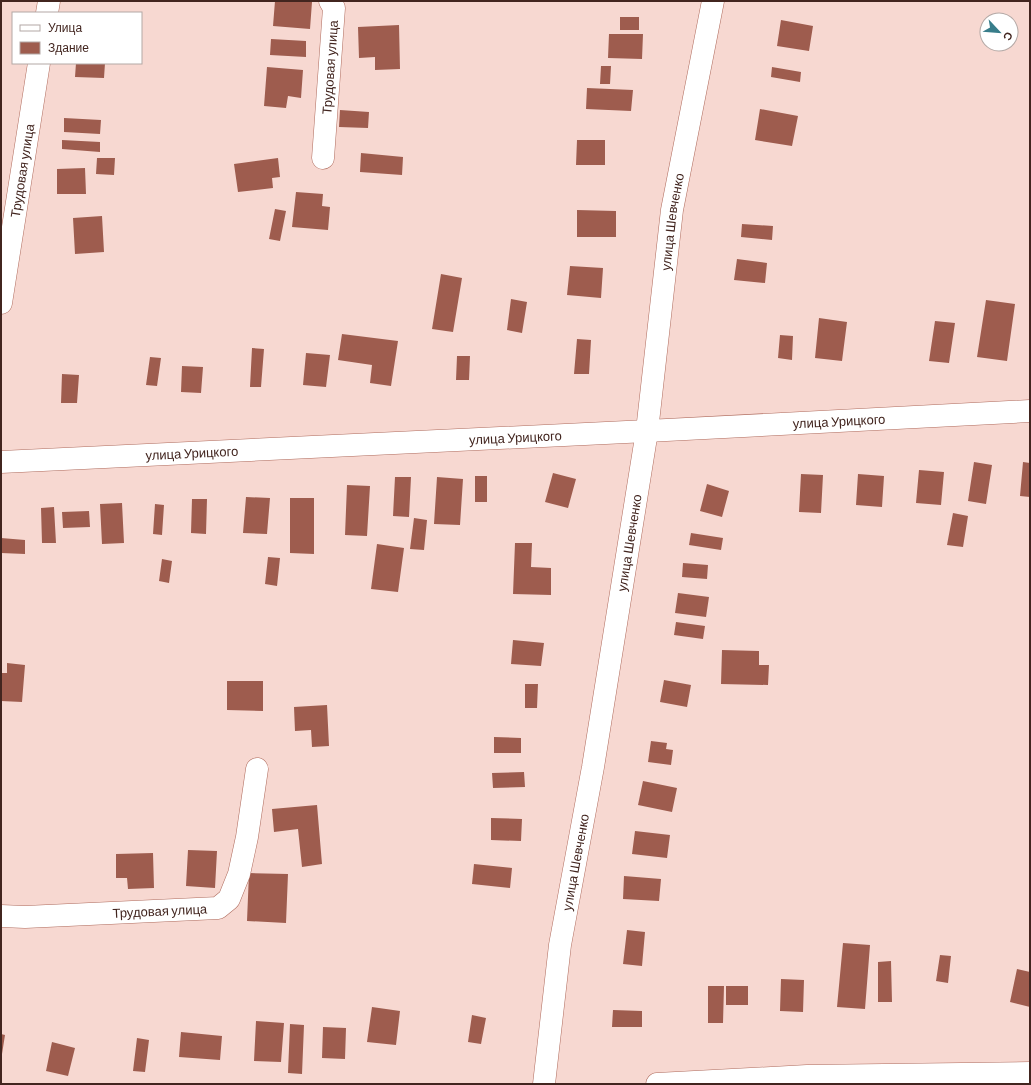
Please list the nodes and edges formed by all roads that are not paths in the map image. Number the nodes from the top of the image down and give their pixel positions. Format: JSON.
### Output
{"nodes":[{"id":1,"x":49,"y":1,"type":"edge"},
{"id":2,"x":330,"y":1,"type":"edge"},
{"id":3,"x":713,"y":1,"type":"edge"},
{"id":4,"x":47,"y":12,"type":"edge"},
{"id":5,"x":39,"y":64,"type":"edge"},
{"id":6,"x":323,"y":158,"type":"dead end"},
{"id":7,"x":1,"y":303,"type":"edge"},
{"id":8,"x":1030,"y":411,"type":"edge"},
{"id":9,"x":647,"y":431,"type":"junction"},
{"id":10,"x":1,"y":462,"type":"edge"},
{"id":11,"x":257,"y":769,"type":"dead end"},
{"id":12,"x":1,"y":916,"type":"edge"},
{"id":13,"x":1030,"y":1073,"type":"edge"},
{"id":14,"x":544,"y":1084,"type":"edge"},
{"id":15,"x":657,"y":1084,"type":"edge"}],
"edges":[{"from":1,"to":4,"type":"street"},
{"from":2,"to":6,"type":"street","name":"Трудовая улица"},
{"from":3,"to":9,"type":"street","name":"улица Шевченко"},
{"from":5,"to":7,"type":"street","name":"Трудовая улица"},
{"from":8,"to":9,"type":"street","name":"улица Урицкого"},
{"from":9,"to":10,"type":"street","name":"улица Урицкого"},
{"from":9,"to":14,"type":"street","name":"улица Шевченко"},
{"from":11,"to":12,"type":"street","name":"Трудовая улица"},
{"from":13,"to":15,"type":"street"}]}
